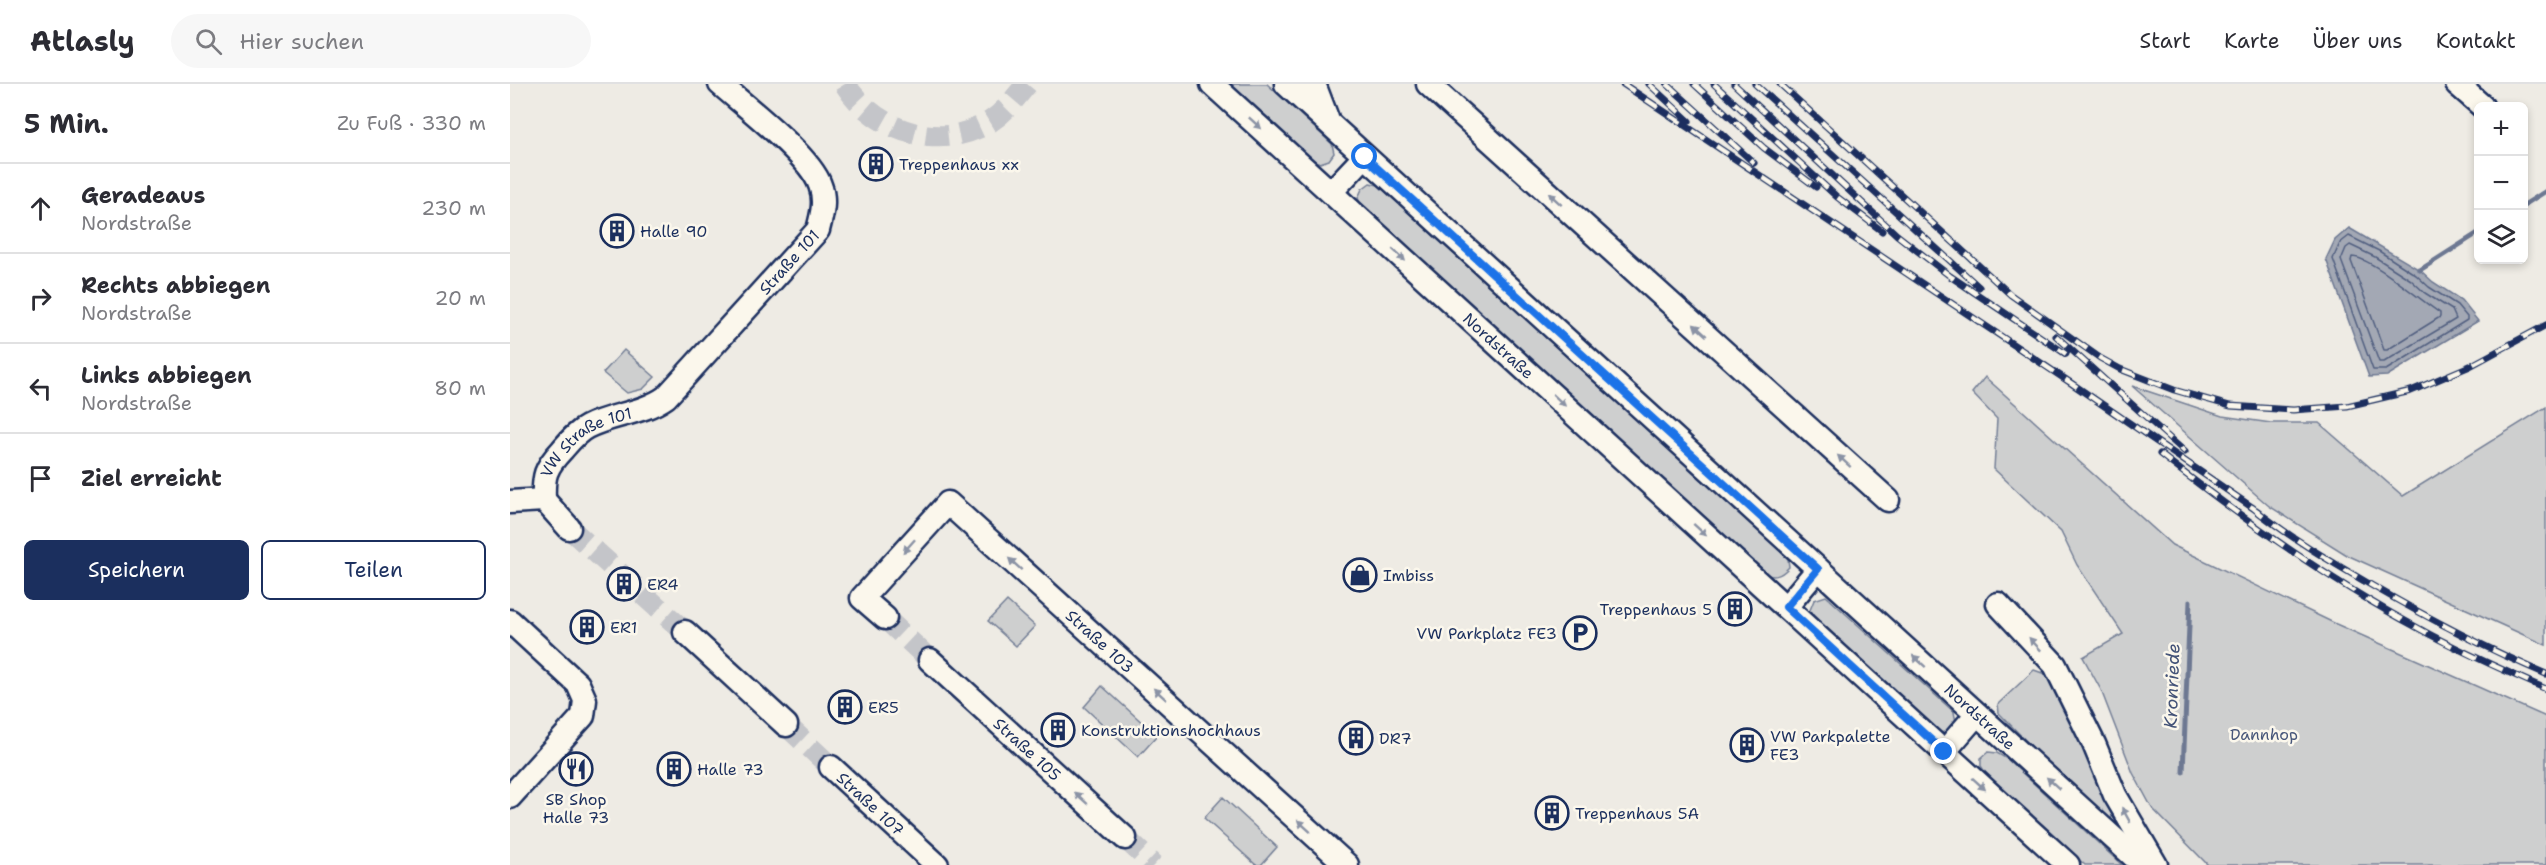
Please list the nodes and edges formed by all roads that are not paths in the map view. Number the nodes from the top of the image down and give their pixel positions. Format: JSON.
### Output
{"nodes":[{"id":1,"x":720,"y":84,"type":"edge"},
{"id":2,"x":1212,"y":84,"type":"edge"},
{"id":3,"x":1286,"y":84,"type":"edge"},
{"id":4,"x":1314,"y":84,"type":"edge"},
{"id":5,"x":1428,"y":84,"type":"edge"},
{"id":6,"x":2457,"y":84,"type":"edge"},
{"id":7,"x":2477,"y":102,"type":"edge"},
{"id":8,"x":1330,"y":125,"type":"junction"},
{"id":9,"x":1365,"y":157,"type":"junction"},
{"id":10,"x":1331,"y":192,"type":"junction"},
{"id":11,"x":654,"y":405,"type":"joint"},
{"id":12,"x":544,"y":500,"type":"junction"},
{"id":13,"x":1888,"y":500,"type":"dead end"},
{"id":14,"x":510,"y":502,"type":"edge"},
{"id":15,"x":569,"y":528,"type":"tunnel mouth"},
{"id":16,"x":1818,"y":569,"type":"junction"},
{"id":17,"x":1998,"y":604,"type":"dead end"},
{"id":18,"x":872,"y":607,"type":"dead end"},
{"id":19,"x":1786,"y":607,"type":"junction"},
{"id":20,"x":510,"y":621,"type":"edge"},
{"id":21,"x":685,"y":632,"type":"tunnel mouth"},
{"id":22,"x":930,"y":660,"type":"tunnel mouth"},
{"id":23,"x":1977,"y":714,"type":"junction"},
{"id":24,"x":779,"y":719,"type":"tunnel mouth"},
{"id":25,"x":1944,"y":752,"type":"junction"},
{"id":26,"x":831,"y":767,"type":"tunnel mouth"},
{"id":27,"x":510,"y":797,"type":"edge"},
{"id":28,"x":1125,"y":838,"type":"tunnel mouth"},
{"id":29,"x":937,"y":865,"type":"edge"},
{"id":30,"x":1347,"y":865,"type":"edge"},
{"id":31,"x":2068,"y":865,"type":"edge"},
{"id":32,"x":2143,"y":865,"type":"edge"},
{"id":33,"x":2156,"y":865,"type":"edge"}],
"edges":[{"from":1,"to":11,"type":"street","name":"Straße 101"},
{"from":2,"to":10,"type":"street","name":"Nordstraße","one_way":true},
{"from":3,"to":8,"type":"street","name":"Nordstraße"},
{"from":4,"to":8,"type":"street"},
{"from":13,"to":5,"type":"street","one_way":true},
{"from":6,"to":7,"type":"street"},
{"from":8,"to":9,"type":"street","name":"Nordstraße"},
{"from":9,"to":10,"type":"street"},
{"from":9,"to":16,"type":"street","name":"Nordstraße"},
{"from":10,"to":19,"type":"street","name":"Nordstraße","one_way":true},
{"from":11,"to":12,"type":"street","name":"VW Straße 101"},
{"from":12,"to":14,"type":"street"},
{"from":12,"to":15,"type":"street"},
{"from":16,"to":19,"type":"street"},
{"from":23,"to":16,"type":"street","name":"Nordstraße","one_way":true},
{"from":33,"to":17,"type":"street","one_way":true},
{"from":30,"to":18,"type":"street","name":"Straße 103","one_way":true},
{"from":19,"to":25,"type":"street","name":"Nordstraße"},
{"from":20,"to":27,"type":"street"},
{"from":21,"to":24,"type":"street"},
{"from":28,"to":22,"type":"street","name":"Straße 105","one_way":true},
{"from":23,"to":25,"type":"street"},
{"from":32,"to":23,"type":"street","name":"Nordstraße","one_way":true},
{"from":25,"to":31,"type":"street","name":"Nordstraße","one_way":true},
{"from":26,"to":29,"type":"street","name":"Straße 107"}]}
